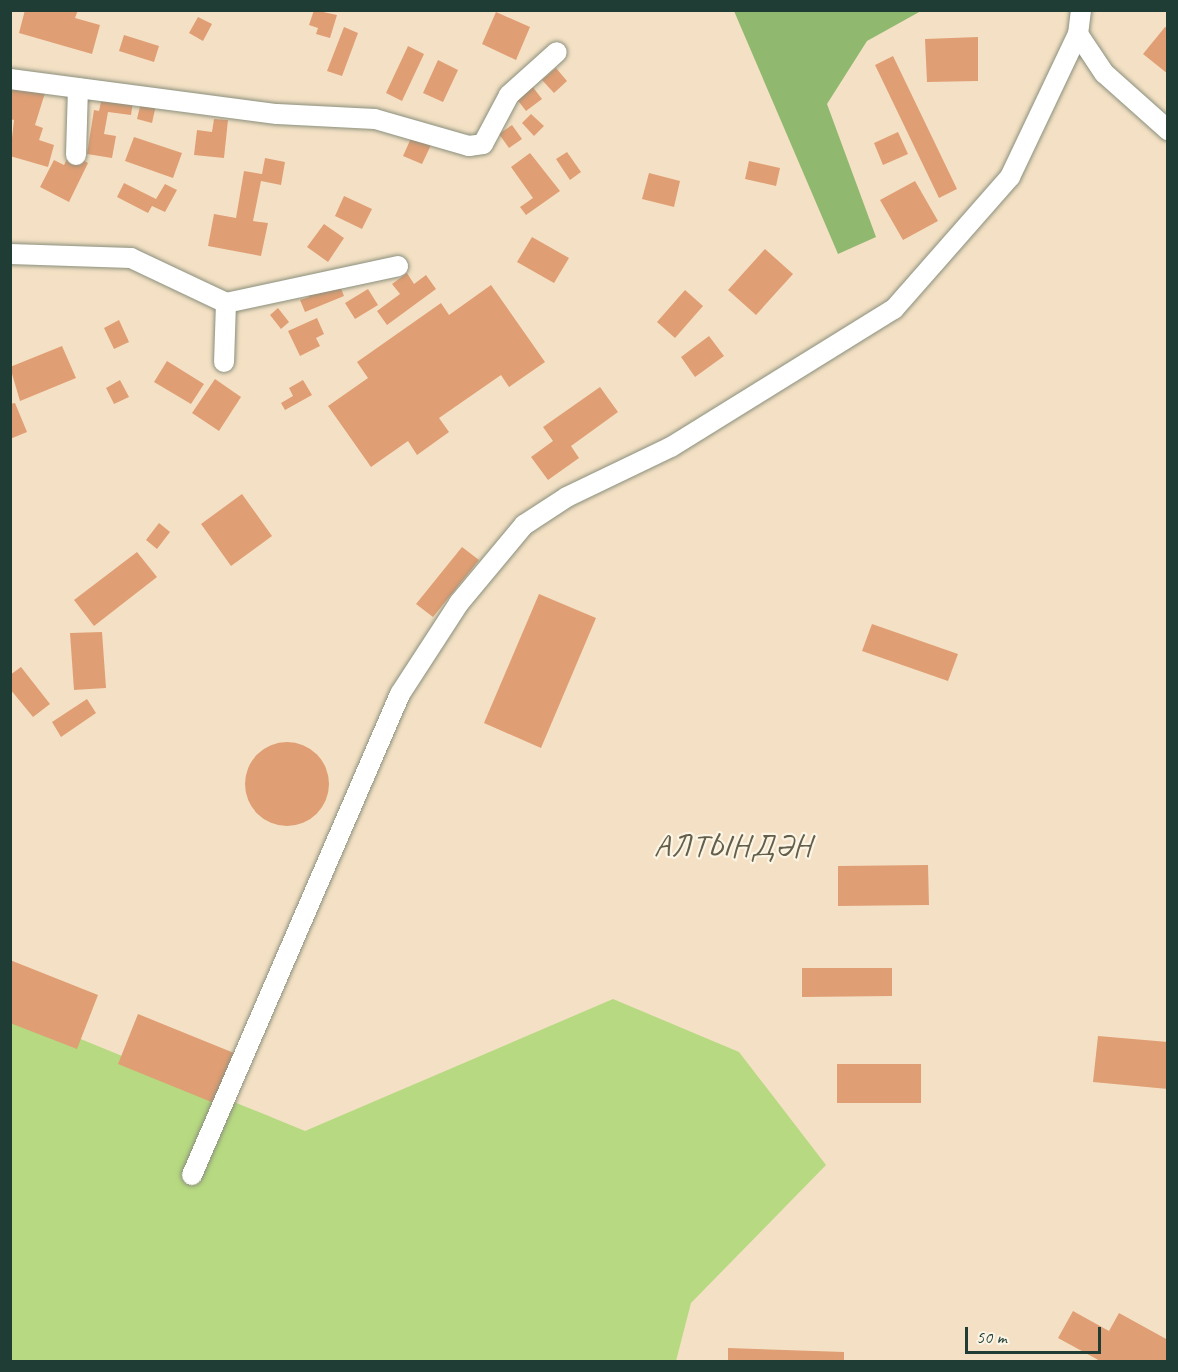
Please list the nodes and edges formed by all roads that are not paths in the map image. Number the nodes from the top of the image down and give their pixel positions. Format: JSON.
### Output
{"nodes":[{"id":1,"x":1081,"y":10,"type":"edge"},
{"id":2,"x":1078,"y":34,"type":"junction"},
{"id":3,"x":557,"y":52,"type":"dead end"},
{"id":4,"x":10,"y":79,"type":"edge"},
{"id":5,"x":78,"y":88,"type":"junction"},
{"id":6,"x":1167,"y":130,"type":"edge"},
{"id":7,"x":76,"y":155,"type":"dead end"},
{"id":8,"x":10,"y":254,"type":"edge"},
{"id":9,"x":398,"y":266,"type":"dead end"},
{"id":10,"x":226,"y":303,"type":"junction"},
{"id":11,"x":224,"y":362,"type":"dead end"},
{"id":12,"x":192,"y":1175,"type":"dead end"}],
"edges":[{"from":1,"to":2,"type":"street"},
{"from":2,"to":6,"type":"street"},
{"from":2,"to":12,"type":"street"},
{"from":3,"to":5,"type":"street"},
{"from":4,"to":5,"type":"street"},
{"from":5,"to":7,"type":"street"},
{"from":8,"to":10,"type":"street"},
{"from":9,"to":10,"type":"street"},
{"from":10,"to":11,"type":"street"}]}
